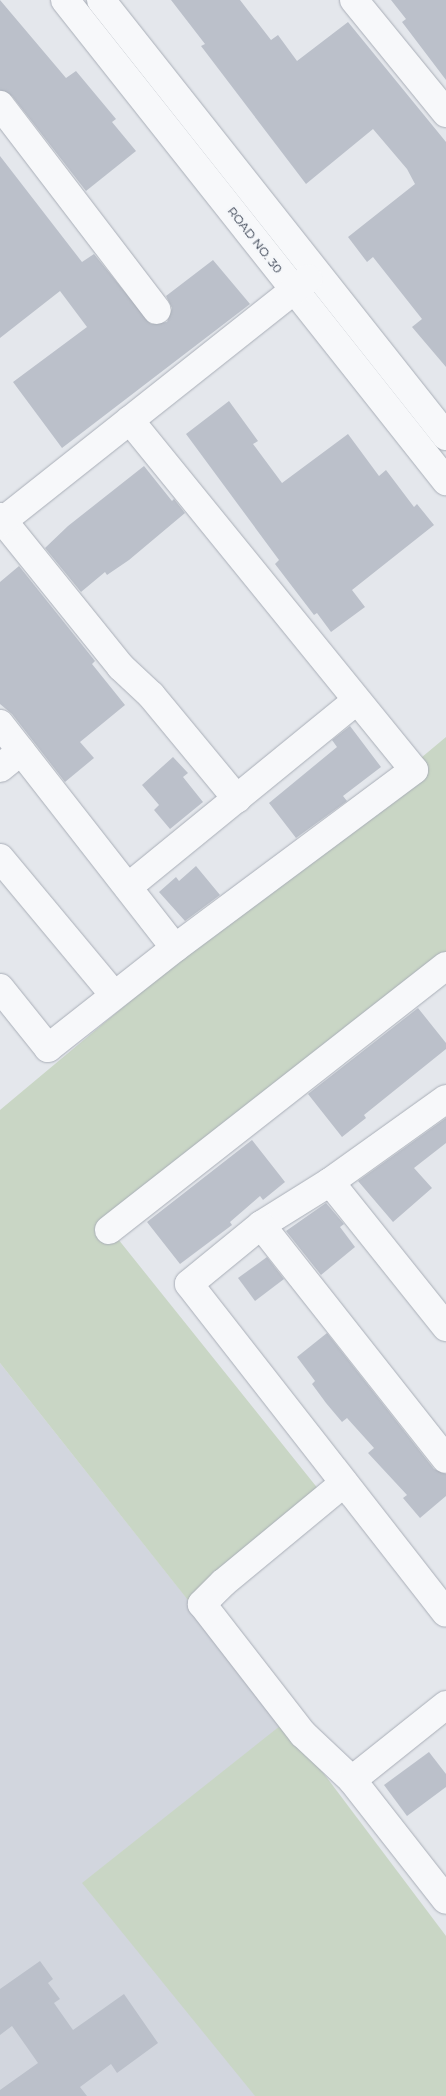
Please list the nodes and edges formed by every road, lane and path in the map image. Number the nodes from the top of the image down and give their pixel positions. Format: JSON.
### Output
{"nodes":[{"id":1,"x":64,"y":0,"type":"edge"},
{"id":2,"x":101,"y":0,"type":"edge"},
{"id":3,"x":354,"y":0,"type":"edge"},
{"id":4,"x":0,"y":105,"type":"edge"},
{"id":5,"x":446,"y":113,"type":"edge"},
{"id":6,"x":316,"y":273,"type":"junction"},
{"id":7,"x":294,"y":290,"type":"junction"},
{"id":8,"x":157,"y":310,"type":"dead end"},
{"id":9,"x":130,"y":420,"type":"junction"},
{"id":10,"x":446,"y":436,"type":"edge"},
{"id":11,"x":446,"y":481,"type":"edge"},
{"id":12,"x":1,"y":520,"type":"edge"},
{"id":13,"x":356,"y":701,"type":"junction"},
{"id":14,"x":0,"y":724,"type":"edge"},
{"id":15,"x":21,"y":751,"type":"junction"},
{"id":16,"x":0,"y":768,"type":"edge"},
{"id":17,"x":237,"y":799,"type":"junction"},
{"id":18,"x":0,"y":858,"type":"edge"},
{"id":19,"x":128,"y":887,"type":"junction"},
{"id":20,"x":176,"y":948,"type":"junction"},
{"id":21,"x":446,"y":966,"type":"edge"},
{"id":22,"x":0,"y":988,"type":"edge"},
{"id":23,"x":114,"y":995,"type":"junction"},
{"id":24,"x":446,"y":1099,"type":"edge"},
{"id":25,"x":330,"y":1182,"type":"junction"},
{"id":26,"x":261,"y":1225,"type":"junction"},
{"id":27,"x":109,"y":1230,"type":"dead end"},
{"id":28,"x":446,"y":1326,"type":"edge"},
{"id":29,"x":446,"y":1459,"type":"edge"},
{"id":30,"x":344,"y":1483,"type":"junction"},
{"id":31,"x":446,"y":1614,"type":"edge"},
{"id":32,"x":446,"y":1705,"type":"edge"},
{"id":33,"x":352,"y":1780,"type":"junction"},
{"id":34,"x":446,"y":1900,"type":"edge"}],
"edges":[{"from":1,"to":7,"type":"street","name":"ROAD NO. 30"},
{"from":2,"to":6,"type":"street"},
{"from":3,"to":5,"type":"street"},
{"from":4,"to":8,"type":"street"},
{"from":6,"to":7,"type":"street"},
{"from":6,"to":10,"type":"street"},
{"from":7,"to":9,"type":"street"},
{"from":7,"to":11,"type":"street","name":"ROAD NO. 30"},
{"from":9,"to":12,"type":"street"},
{"from":9,"to":13,"type":"street"},
{"from":12,"to":17,"type":"street"},
{"from":13,"to":17,"type":"street"},
{"from":13,"to":20,"type":"street"},
{"from":14,"to":15,"type":"street"},
{"from":15,"to":16,"type":"street"},
{"from":15,"to":19,"type":"street"},
{"from":17,"to":19,"type":"street"},
{"from":18,"to":23,"type":"street"},
{"from":19,"to":20,"type":"street"},
{"from":20,"to":23,"type":"street"},
{"from":21,"to":27,"type":"street"},
{"from":22,"to":23,"type":"street"},
{"from":24,"to":25,"type":"street"},
{"from":25,"to":26,"type":"street"},
{"from":25,"to":28,"type":"street"},
{"from":26,"to":29,"type":"street"},
{"from":26,"to":30,"type":"street"},
{"from":30,"to":31,"type":"street"},
{"from":30,"to":33,"type":"street"},
{"from":32,"to":33,"type":"street"},
{"from":33,"to":34,"type":"street"}]}
